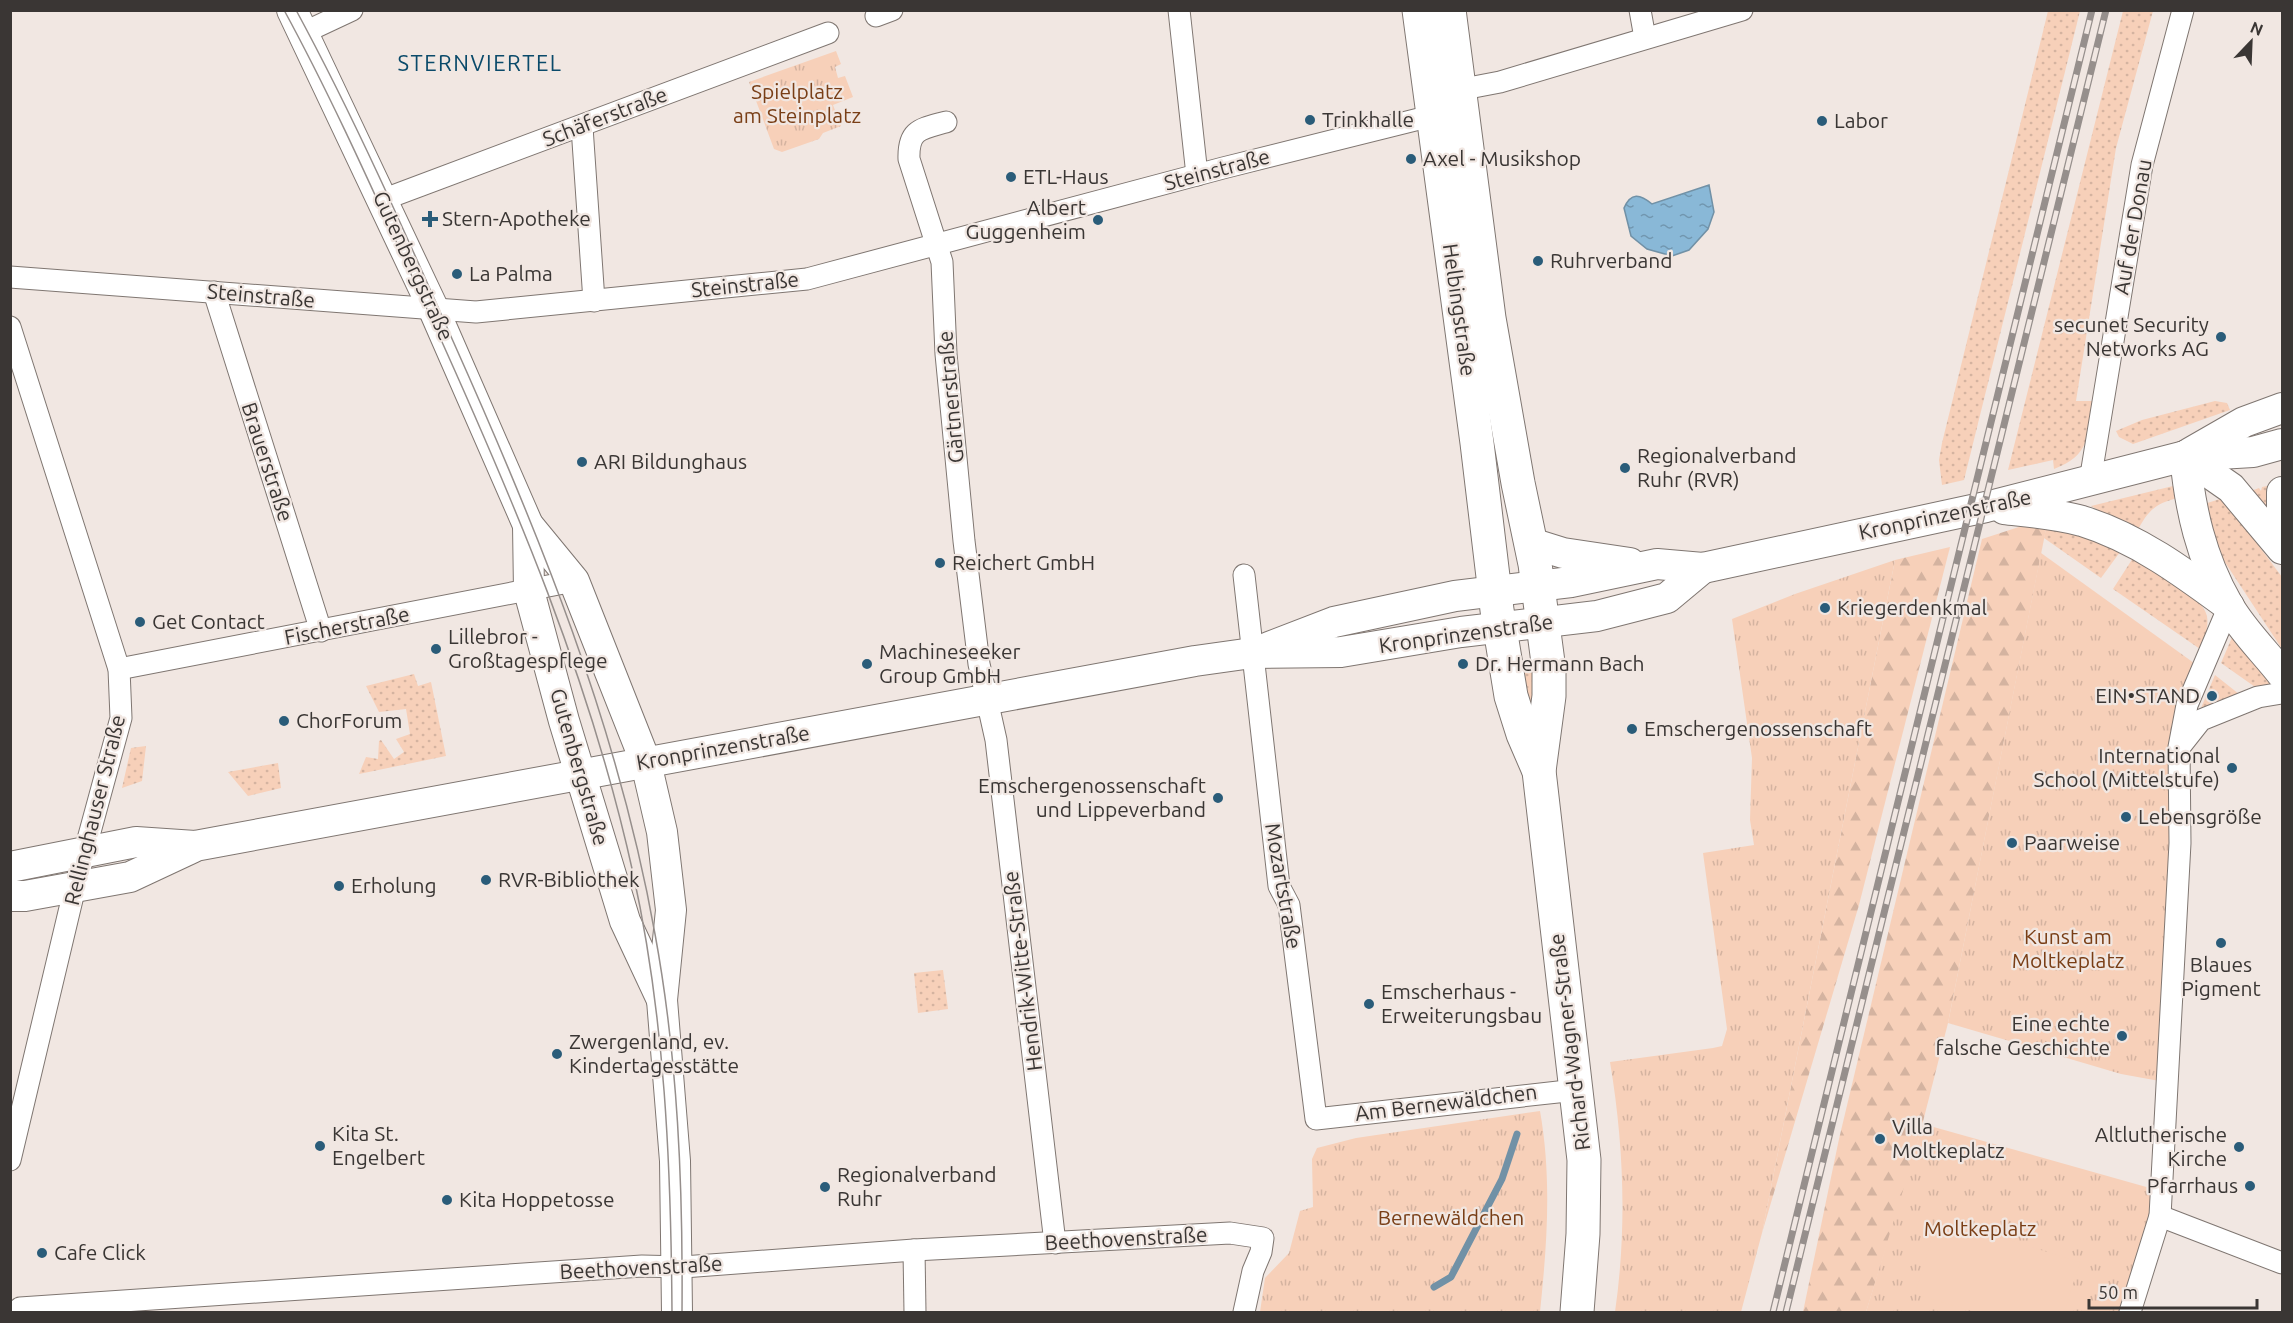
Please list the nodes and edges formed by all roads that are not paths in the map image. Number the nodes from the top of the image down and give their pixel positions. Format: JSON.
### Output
{"nodes":[{"id":1,"x":352,"y":10,"type":"edge"},
{"id":2,"x":1179,"y":10,"type":"edge"},
{"id":3,"x":1419,"y":10,"type":"edge"},
{"id":4,"x":1449,"y":10,"type":"edge"},
{"id":5,"x":1640,"y":10,"type":"edge"},
{"id":6,"x":1742,"y":10,"type":"edge"},
{"id":7,"x":2183,"y":10,"type":"edge"},
{"id":8,"x":297,"y":22,"type":"edge"},
{"id":9,"x":828,"y":33,"type":"dead end"},
{"id":10,"x":1645,"y":38,"type":"junction"},
{"id":11,"x":1450,"y":105,"type":"junction"},
{"id":12,"x":946,"y":122,"type":"dead end"},
{"id":13,"x":582,"y":127,"type":"junction"},
{"id":14,"x":1197,"y":175,"type":"junction"},
{"id":15,"x":382,"y":200,"type":"junction"},
{"id":16,"x":937,"y":244,"type":"junction"},
{"id":17,"x":10,"y":277,"type":"edge"},
{"id":18,"x":213,"y":292,"type":"junction"},
{"id":19,"x":594,"y":301,"type":"junction"},
{"id":20,"x":434,"y":310,"type":"junction"},
{"id":21,"x":10,"y":327,"type":"edge"},
{"id":22,"x":2283,"y":408,"type":"edge"},
{"id":23,"x":2283,"y":444,"type":"edge"},
{"id":24,"x":2185,"y":456,"type":"junction"},
{"id":25,"x":2090,"y":481,"type":"junction"},
{"id":26,"x":2283,"y":492,"type":"edge"},
{"id":27,"x":1986,"y":507,"type":"junction"},
{"id":28,"x":528,"y":525,"type":"junction"},
{"id":29,"x":1531,"y":543,"type":"junction"},
{"id":30,"x":2282,"y":549,"type":"edge"},
{"id":31,"x":1641,"y":566,"type":"junction"},
{"id":32,"x":1703,"y":568,"type":"junction"},
{"id":33,"x":1244,"y":575,"type":"dead end"},
{"id":34,"x":574,"y":581,"type":"junction"},
{"id":35,"x":529,"y":591,"type":"junction"},
{"id":36,"x":1541,"y":605,"type":"junction"},
{"id":37,"x":2229,"y":606,"type":"junction"},
{"id":38,"x":1497,"y":609,"type":"junction"},
{"id":39,"x":321,"y":631,"type":"junction"},
{"id":40,"x":1252,"y":653,"type":"junction"},
{"id":41,"x":119,"y":669,"type":"junction"},
{"id":42,"x":2283,"y":674,"type":"edge"},
{"id":43,"x":2283,"y":693,"type":"edge"},
{"id":44,"x":987,"y":699,"type":"junction"},
{"id":45,"x":2179,"y":747,"type":"junction"},
{"id":46,"x":646,"y":763,"type":"junction"},
{"id":47,"x":1539,"y":771,"type":"junction"},
{"id":48,"x":581,"y":775,"type":"junction"},
{"id":49,"x":195,"y":846,"type":"junction"},
{"id":50,"x":86,"y":851,"type":"junction"},
{"id":51,"x":10,"y":867,"type":"edge"},
{"id":52,"x":75,"y":887,"type":"junction"},
{"id":53,"x":10,"y":896,"type":"edge"},
{"id":54,"x":662,"y":1000,"type":"junction"},
{"id":55,"x":1576,"y":1090,"type":"junction"},
{"id":56,"x":1316,"y":1119,"type":"joint"},
{"id":57,"x":10,"y":1160,"type":"edge"},
{"id":58,"x":2160,"y":1216,"type":"junction"},
{"id":59,"x":1055,"y":1243,"type":"junction"},
{"id":60,"x":914,"y":1250,"type":"junction"},
{"id":61,"x":2283,"y":1263,"type":"edge"},
{"id":62,"x":677,"y":1267,"type":"junction"},
{"id":63,"x":17,"y":1305,"type":"edge"},
{"id":64,"x":677,"y":1312,"type":"edge"},
{"id":65,"x":915,"y":1312,"type":"edge"},
{"id":66,"x":1244,"y":1312,"type":"edge"},
{"id":67,"x":1577,"y":1312,"type":"edge"},
{"id":68,"x":2130,"y":1312,"type":"edge"}],
"edges":[{"from":1,"to":8,"type":"street"},
{"from":2,"to":14,"type":"street"},
{"from":3,"to":11,"type":"main road","name":"Helbingstraße"},
{"from":4,"to":11,"type":"main road","name":"Helbingstraße"},
{"from":5,"to":10,"type":"street"},
{"from":6,"to":10,"type":"street","name":"Steinstraße"},
{"from":7,"to":25,"type":"street","name":"Auf der Donau"},
{"from":8,"to":15,"type":"main road","name":"Gutenbergstraße"},
{"from":9,"to":13,"type":"street","name":"Schäferstraße"},
{"from":10,"to":11,"type":"street","name":"Steinstraße"},
{"from":11,"to":14,"type":"street","name":"Steinstraße"},
{"from":11,"to":29,"type":"main road","name":"Helbingstraße"},
{"from":11,"to":38,"type":"main road","name":"Helbingstraße"},
{"from":12,"to":16,"type":"street","name":"Gärtnerstraße"},
{"from":13,"to":15,"type":"street","name":"Schäferstraße"},
{"from":13,"to":19,"type":"street"},
{"from":14,"to":16,"type":"street","name":"Steinstraße"},
{"from":15,"to":20,"type":"main road","name":"Gutenbergstraße"},
{"from":16,"to":19,"type":"street","name":"Steinstraße"},
{"from":16,"to":44,"type":"street","name":"Gärtnerstraße"},
{"from":17,"to":18,"type":"street","name":"Steinstraße"},
{"from":18,"to":20,"type":"street","name":"Steinstraße"},
{"from":18,"to":39,"type":"street","name":"Brauerstraße"},
{"from":19,"to":20,"type":"street","name":"Steinstraße"},
{"from":20,"to":28,"type":"main road","name":"Gutenbergstraße"},
{"from":21,"to":41,"type":"street","name":"Rellinghauser Straße"},
{"from":22,"to":24,"type":"main road"},
{"from":23,"to":24,"type":"main road"},
{"from":24,"to":25,"type":"main road","name":"Kronprinzenstraße"},
{"from":24,"to":30,"type":"main road"},
{"from":24,"to":37,"type":"main road"},
{"from":25,"to":27,"type":"main road","name":"Kronprinzenstraße"},
{"from":26,"to":30,"type":"main road"},
{"from":27,"to":32,"type":"main road","name":"Kronprinzenstraße"},
{"from":27,"to":37,"type":"main road"},
{"from":28,"to":34,"type":"main road","name":"Gutenbergstraße"},
{"from":28,"to":35,"type":"main road","name":"Gutenbergstraße"},
{"from":29,"to":31,"type":"main road"},
{"from":29,"to":36,"type":"main road","name":"Helbingstraße"},
{"from":31,"to":32,"type":"main road","name":"Kronprinzenstraße"},
{"from":31,"to":36,"type":"main road","name":"Kronprinzenstraße"},
{"from":32,"to":36,"type":"main road","name":"Kronprinzenstraße"},
{"from":33,"to":40,"type":"street","name":"Mozartstraße"},
{"from":34,"to":35,"type":"street","name":"Fischerstraße"},
{"from":34,"to":46,"type":"main road","name":"Gutenbergstraße"},
{"from":35,"to":39,"type":"street","name":"Fischerstraße"},
{"from":35,"to":48,"type":"main road","name":"Gutenbergstraße"},
{"from":36,"to":38,"type":"main road","name":"Kronprinzenstraße"},
{"from":36,"to":47,"type":"main road","name":"Richard-Wagner-Straße"},
{"from":37,"to":42,"type":"main road"},
{"from":37,"to":45,"type":"street"},
{"from":38,"to":40,"type":"main road","name":"Kronprinzenstraße"},
{"from":38,"to":47,"type":"main road","name":"Richard-Wagner-Straße"},
{"from":39,"to":41,"type":"street","name":"Fischerstraße"},
{"from":40,"to":44,"type":"main road","name":"Kronprinzenstraße"},
{"from":40,"to":56,"type":"street","name":"Mozartstraße"},
{"from":41,"to":50,"type":"street","name":"Rellinghauser Straße"},
{"from":43,"to":45,"type":"street"},
{"from":44,"to":46,"type":"main road","name":"Kronprinzenstraße"},
{"from":44,"to":59,"type":"street","name":"Hendrik-Witte-Straße"},
{"from":45,"to":58,"type":"street"},
{"from":46,"to":48,"type":"main road","name":"Kronprinzenstraße"},
{"from":46,"to":54,"type":"main road","name":"Gutenbergstraße"},
{"from":47,"to":55,"type":"main road","name":"Richard-Wagner-Straße"},
{"from":48,"to":49,"type":"main road","name":"Kronprinzenstraße"},
{"from":48,"to":54,"type":"main road","name":"Gutenbergstraße"},
{"from":49,"to":50,"type":"main road","name":"Kronprinzenstraße"},
{"from":49,"to":52,"type":"main road","name":"Kronprinzenstraße"},
{"from":50,"to":51,"type":"main road","name":"Kronprinzenstraße"},
{"from":50,"to":52,"type":"street","name":"Rellinghauser Straße"},
{"from":52,"to":53,"type":"main road","name":"Kronprinzenstraße"},
{"from":52,"to":57,"type":"street","name":"Rellinghauser Straße"},
{"from":54,"to":62,"type":"main road","name":"Gutenbergstraße"},
{"from":55,"to":56,"type":"street","name":"Am Bernewäldchen"},
{"from":55,"to":67,"type":"main road","name":"Richard-Wagner-Straße"},
{"from":58,"to":61,"type":"street"},
{"from":58,"to":68,"type":"street"},
{"from":59,"to":60,"type":"street","name":"Beethovenstraße"},
{"from":59,"to":66,"type":"street","name":"Beethovenstraße"},
{"from":60,"to":62,"type":"street","name":"Beethovenstraße"},
{"from":60,"to":65,"type":"street"},
{"from":62,"to":63,"type":"street","name":"Beethovenstraße"},
{"from":62,"to":64,"type":"main road","name":"Gutenbergstraße"}]}
